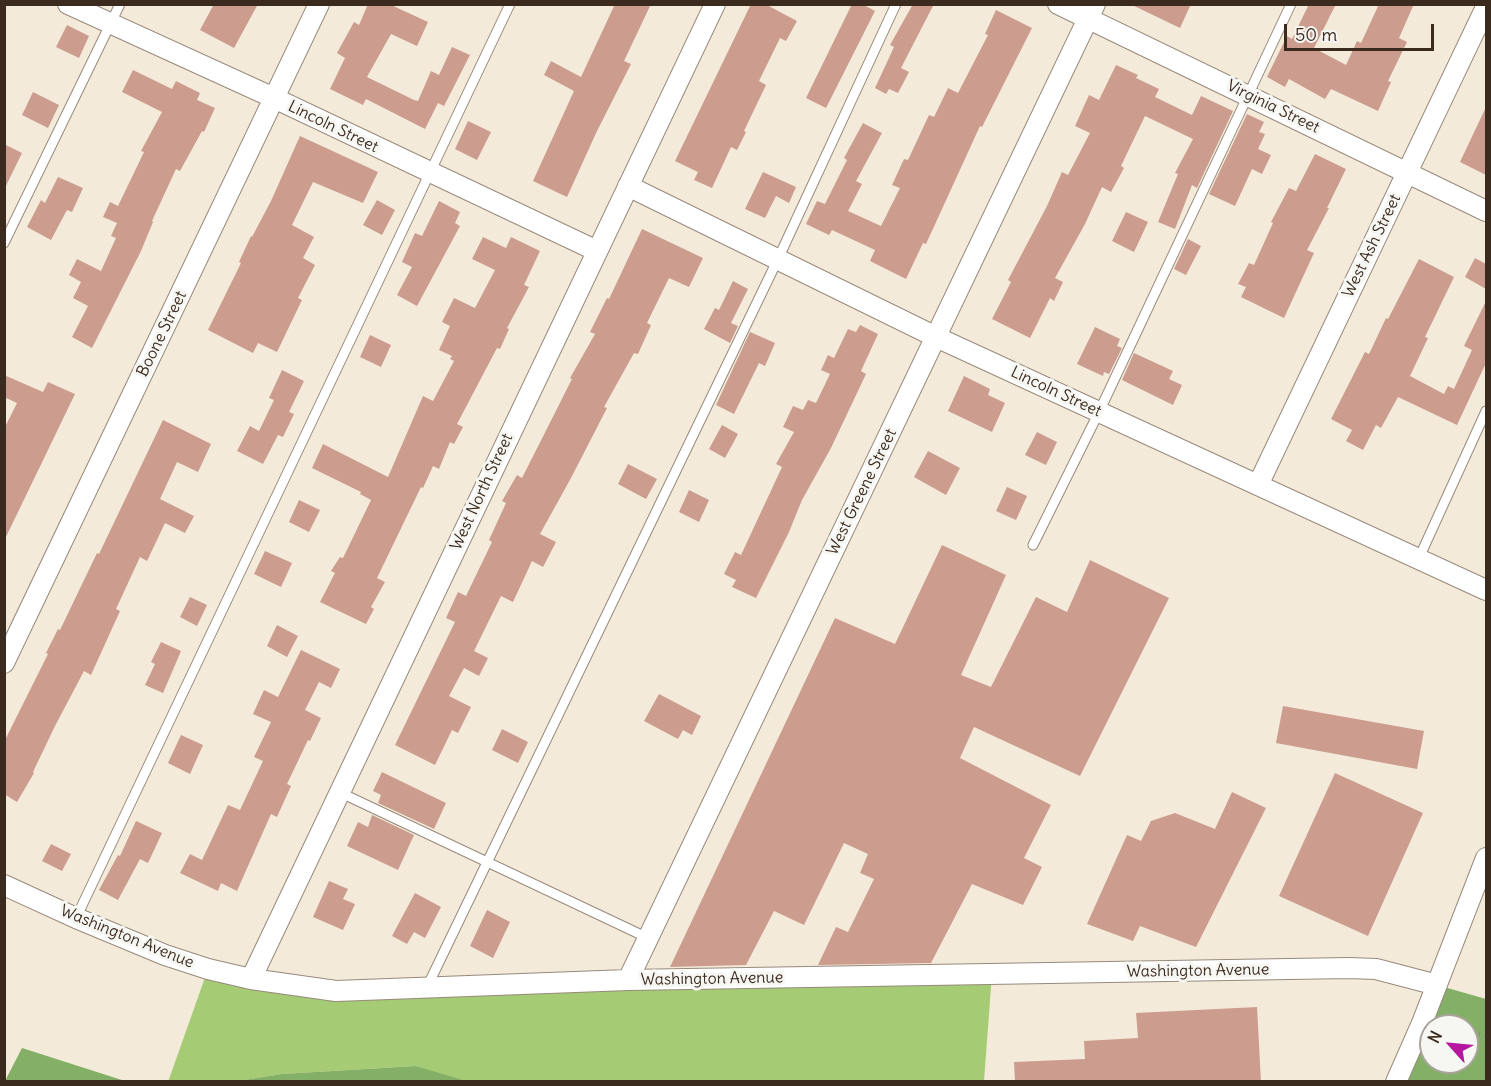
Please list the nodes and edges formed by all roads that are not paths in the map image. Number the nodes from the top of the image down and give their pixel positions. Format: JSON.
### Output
{"nodes":[{"id":1,"x":68,"y":4,"type":"edge"},
{"id":2,"x":120,"y":4,"type":"edge"},
{"id":3,"x":319,"y":4,"type":"edge"},
{"id":4,"x":510,"y":4,"type":"edge"},
{"id":5,"x":715,"y":4,"type":"edge"},
{"id":6,"x":896,"y":4,"type":"edge"},
{"id":7,"x":1058,"y":4,"type":"edge"},
{"id":8,"x":1291,"y":4,"type":"edge"},
{"id":9,"x":1486,"y":7,"type":"edge"},
{"id":10,"x":1092,"y":12,"type":"edge"},
{"id":11,"x":110,"y":24,"type":"junction"},
{"id":12,"x":1248,"y":96,"type":"junction"},
{"id":13,"x":274,"y":99,"type":"junction"},
{"id":14,"x":1408,"y":172,"type":"junction"},
{"id":15,"x":430,"y":174,"type":"junction"},
{"id":16,"x":628,"y":186,"type":"junction"},
{"id":17,"x":1486,"y":211,"type":"edge"},
{"id":18,"x":4,"y":243,"type":"edge"},
{"id":19,"x":597,"y":251,"type":"junction"},
{"id":20,"x":778,"y":259,"type":"junction"},
{"id":21,"x":936,"y":337,"type":"junction"},
{"id":22,"x":1486,"y":411,"type":"edge"},
{"id":23,"x":1099,"y":412,"type":"junction"},
{"id":24,"x":1258,"y":485,"type":"junction"},
{"id":25,"x":1033,"y":545,"type":"dead end"},
{"id":26,"x":1419,"y":558,"type":"junction"},
{"id":27,"x":1486,"y":590,"type":"edge"},
{"id":28,"x":4,"y":663,"type":"edge"},
{"id":29,"x":339,"y":792,"type":"junction"},
{"id":30,"x":1486,"y":858,"type":"edge"},
{"id":31,"x":488,"y":861,"type":"junction"},
{"id":32,"x":4,"y":885,"type":"edge"},
{"id":33,"x":76,"y":918,"type":"junction"},
{"id":34,"x":648,"y":938,"type":"junction"},
{"id":35,"x":251,"y":979,"type":"junction"},
{"id":36,"x":628,"y":980,"type":"junction"},
{"id":37,"x":1437,"y":984,"type":"junction"},
{"id":38,"x":426,"y":989,"type":"junction"},
{"id":39,"x":1396,"y":1082,"type":"edge"}],
"edges":[{"from":1,"to":11,"type":"street","name":"Lincoln Street"},
{"from":2,"to":11,"type":"lane"},
{"from":3,"to":13,"type":"street","name":"Boone Street"},
{"from":4,"to":15,"type":"lane"},
{"from":5,"to":16,"type":"street","name":"West North Street"},
{"from":6,"to":20,"type":"lane"},
{"from":7,"to":10,"type":"street","name":"Virginia Street"},
{"from":8,"to":12,"type":"lane"},
{"from":9,"to":14,"type":"street","name":"West Ash Street"},
{"from":10,"to":12,"type":"street","name":"Virginia Street"},
{"from":10,"to":21,"type":"street","name":"West Greene Street"},
{"from":11,"to":13,"type":"street","name":"Lincoln Street"},
{"from":11,"to":18,"type":"lane"},
{"from":12,"to":14,"type":"street","name":"Virginia Street"},
{"from":12,"to":23,"type":"lane"},
{"from":13,"to":15,"type":"street","name":"Lincoln Street"},
{"from":13,"to":28,"type":"street","name":"Boone Street"},
{"from":14,"to":17,"type":"street","name":"Virginia Street"},
{"from":14,"to":24,"type":"street","name":"West Ash Street"},
{"from":15,"to":19,"type":"street","name":"Lincoln Street"},
{"from":15,"to":33,"type":"lane"},
{"from":16,"to":19,"type":"street","name":"West North Street"},
{"from":16,"to":20,"type":"street","name":"Lincoln Street"},
{"from":19,"to":29,"type":"street","name":"West North Street"},
{"from":20,"to":21,"type":"street","name":"Lincoln Street"},
{"from":20,"to":31,"type":"lane"},
{"from":21,"to":23,"type":"street","name":"Lincoln Street"},
{"from":21,"to":34,"type":"street","name":"West Greene Street"},
{"from":22,"to":26,"type":"lane"},
{"from":23,"to":24,"type":"street","name":"Lincoln Street"},
{"from":23,"to":25,"type":"lane"},
{"from":24,"to":26,"type":"street","name":"Lincoln Street"},
{"from":26,"to":27,"type":"street","name":"Lincoln Street"},
{"from":29,"to":31,"type":"lane"},
{"from":29,"to":35,"type":"street","name":"West North Street"},
{"from":30,"to":37,"type":"street"},
{"from":31,"to":34,"type":"lane"},
{"from":31,"to":38,"type":"lane"},
{"from":32,"to":33,"type":"street","name":"Washington Avenue"},
{"from":33,"to":35,"type":"street","name":"Washington Avenue"},
{"from":34,"to":36,"type":"street","name":"West Greene Street"},
{"from":35,"to":38,"type":"street","name":"Washington Avenue"},
{"from":36,"to":37,"type":"street","name":"Washington Avenue"},
{"from":36,"to":38,"type":"street","name":"Washington Avenue"},
{"from":37,"to":39,"type":"street"}]}
